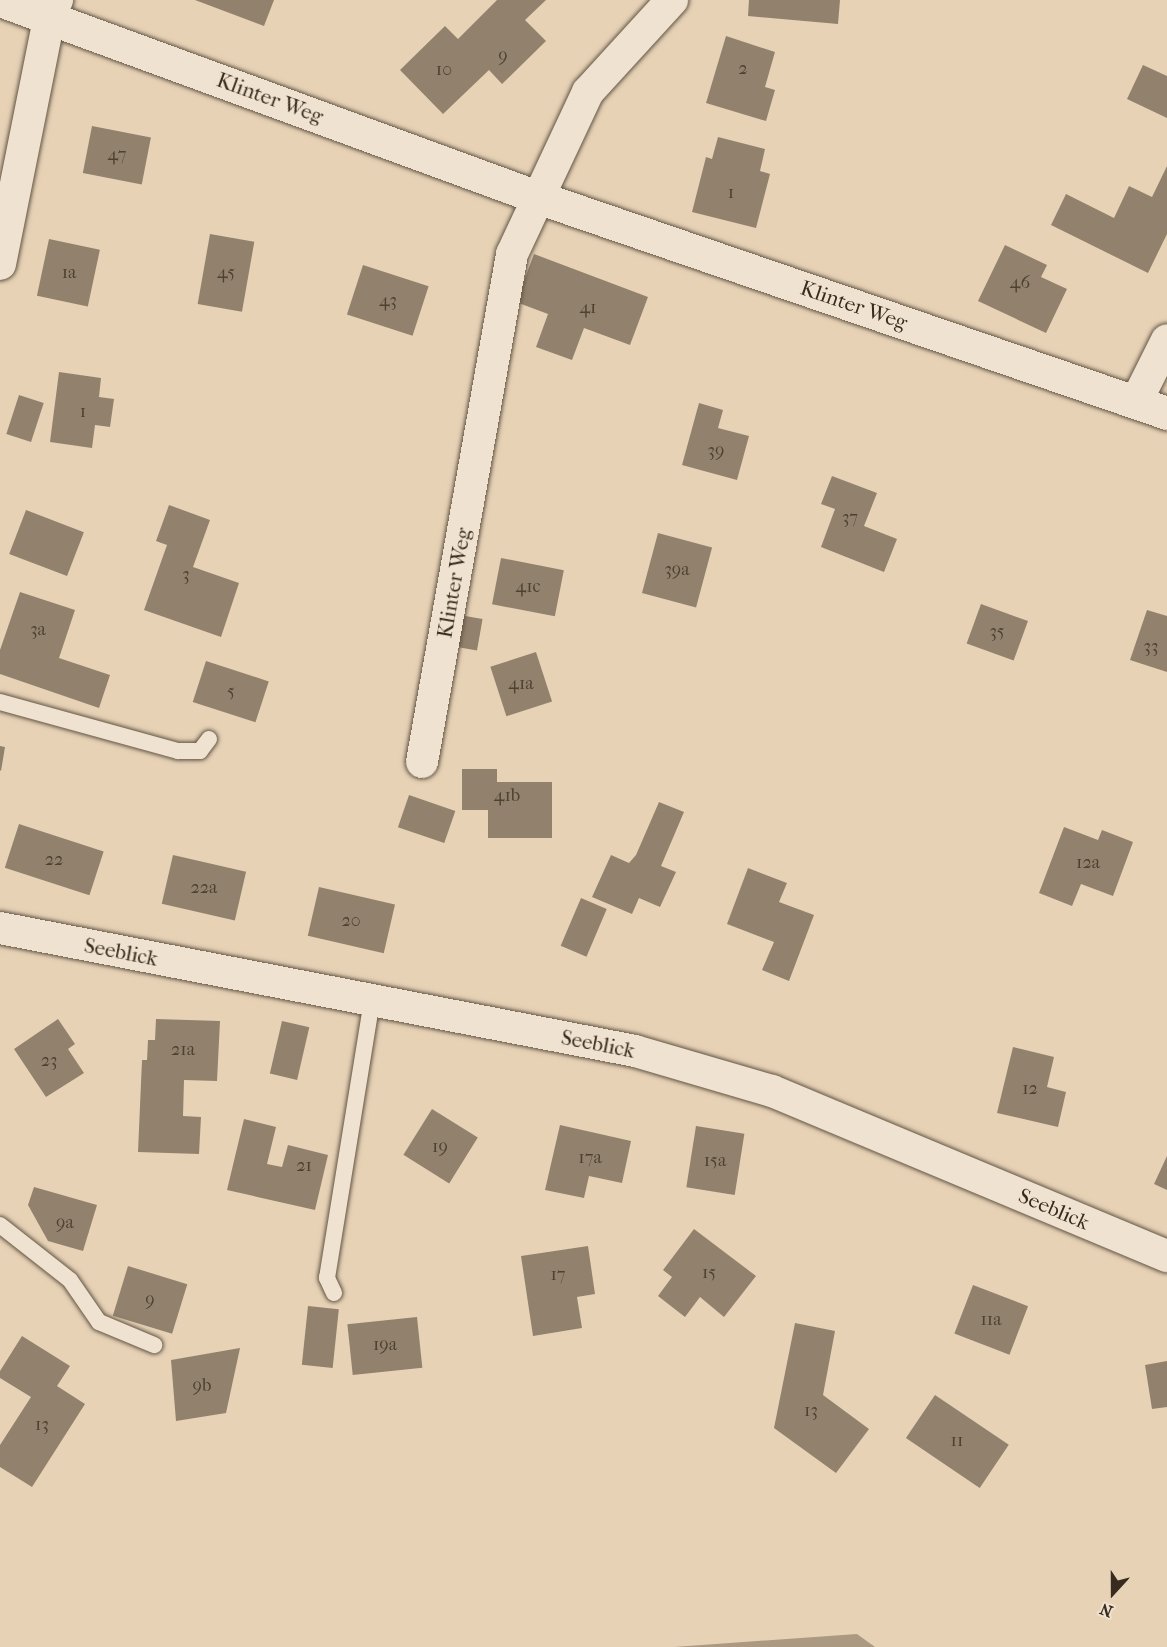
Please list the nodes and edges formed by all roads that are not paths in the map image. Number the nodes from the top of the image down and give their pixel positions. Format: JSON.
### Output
{"nodes":[{"id":1,"x":0,"y":0,"type":"edge"},
{"id":2,"x":672,"y":0,"type":"edge"},
{"id":3,"x":53,"y":9,"type":"edge"},
{"id":4,"x":540,"y":198,"type":"junction"},
{"id":5,"x":0,"y":264,"type":"edge"},
{"id":6,"x":1167,"y":340,"type":"edge"},
{"id":7,"x":1136,"y":402,"type":"junction"},
{"id":8,"x":1167,"y":412,"type":"edge"},
{"id":9,"x":0,"y":702,"type":"edge"},
{"id":10,"x":209,"y":739,"type":"dead end"},
{"id":11,"x":422,"y":762,"type":"dead end"},
{"id":12,"x":0,"y":928,"type":"edge"},
{"id":13,"x":372,"y":1000,"type":"junction"},
{"id":14,"x":0,"y":1225,"type":"edge"},
{"id":15,"x":1167,"y":1256,"type":"edge"},
{"id":16,"x":334,"y":1293,"type":"dead end"},
{"id":17,"x":153,"y":1345,"type":"dead end"}],
"edges":[{"from":1,"to":3,"type":"street","name":"Klinter Weg"},
{"from":2,"to":4,"type":"street"},
{"from":3,"to":4,"type":"street","name":"Klinter Weg"},
{"from":3,"to":5,"type":"street"},
{"from":4,"to":7,"type":"street","name":"Klinter Weg"},
{"from":4,"to":11,"type":"street","name":"Klinter Weg"},
{"from":6,"to":7,"type":"street"},
{"from":7,"to":8,"type":"street","name":"Klinter Weg"},
{"from":9,"to":10,"type":"lane"},
{"from":12,"to":13,"type":"street","name":"Seeblick"},
{"from":13,"to":15,"type":"street","name":"Seeblick"},
{"from":13,"to":16,"type":"lane"},
{"from":14,"to":17,"type":"lane"}]}
